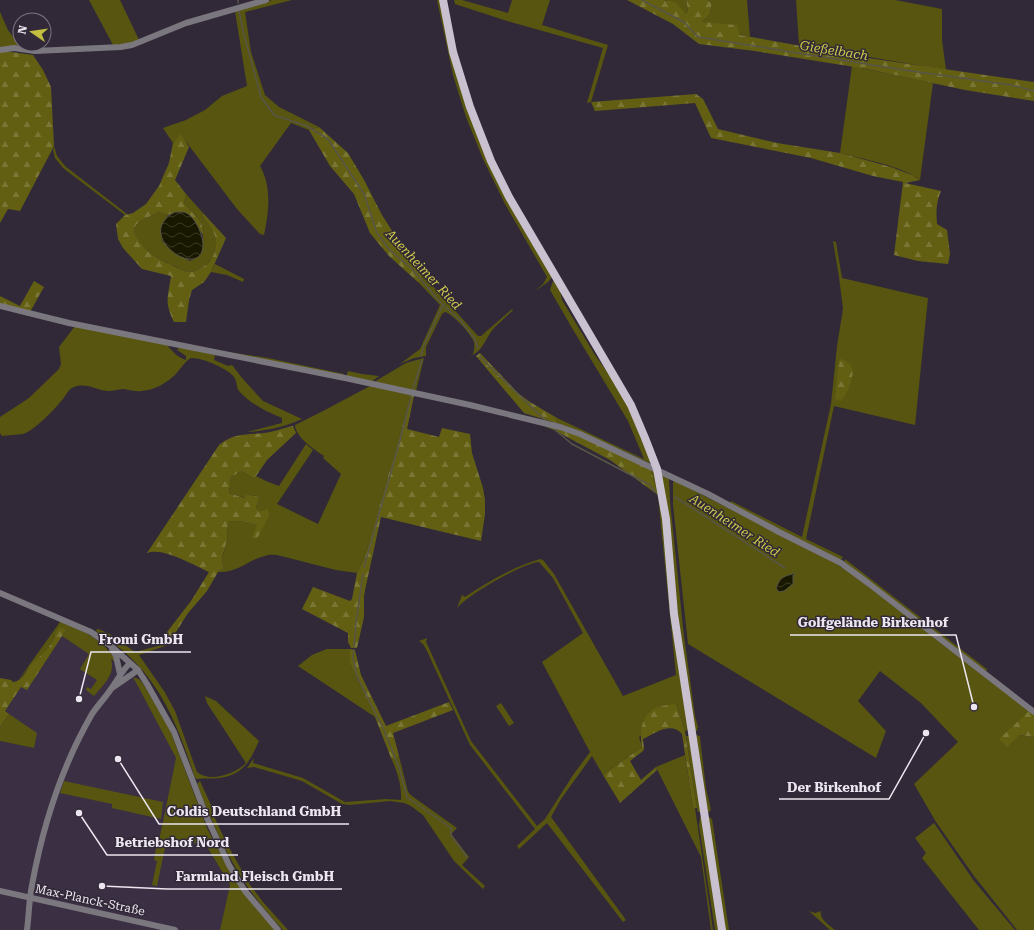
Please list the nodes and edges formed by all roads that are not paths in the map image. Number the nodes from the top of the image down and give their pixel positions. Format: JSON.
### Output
{"nodes":[{"id":1,"x":266,"y":0,"type":"edge"},
{"id":2,"x":443,"y":0,"type":"edge"},
{"id":3,"x":0,"y":50,"type":"edge"},
{"id":4,"x":0,"y":306,"type":"edge"},
{"id":5,"x":657,"y":469,"type":"junction"},
{"id":6,"x":0,"y":593,"type":"edge"},
{"id":7,"x":111,"y":646,"type":"junction"},
{"id":8,"x":130,"y":663,"type":"junction"},
{"id":9,"x":138,"y":670,"type":"junction"},
{"id":10,"x":120,"y":674,"type":"junction"},
{"id":11,"x":111,"y":689,"type":"junction"},
{"id":12,"x":1034,"y":712,"type":"edge"},
{"id":13,"x":0,"y":891,"type":"edge"},
{"id":14,"x":30,"y":898,"type":"junction"},
{"id":15,"x":27,"y":930,"type":"edge"},
{"id":16,"x":175,"y":930,"type":"edge"},
{"id":17,"x":278,"y":930,"type":"edge"},
{"id":18,"x":722,"y":930,"type":"edge"}],
"edges":[{"from":1,"to":3,"type":"street"},
{"from":2,"to":5,"type":"main road"},
{"from":4,"to":5,"type":"street"},
{"from":5,"to":12,"type":"street"},
{"from":5,"to":18,"type":"main road"},
{"from":6,"to":7,"type":"street"},
{"from":7,"to":8,"type":"street"},
{"from":7,"to":10,"type":"street"},
{"from":8,"to":9,"type":"street"},
{"from":8,"to":10,"type":"street"},
{"from":9,"to":11,"type":"street"},
{"from":9,"to":17,"type":"street"},
{"from":10,"to":11,"type":"street"},
{"from":11,"to":14,"type":"street"},
{"from":13,"to":14,"type":"street","name":"Max-Planck-Straße"},
{"from":14,"to":15,"type":"street"},
{"from":14,"to":16,"type":"street","name":"Max-Planck-Straße"}]}
